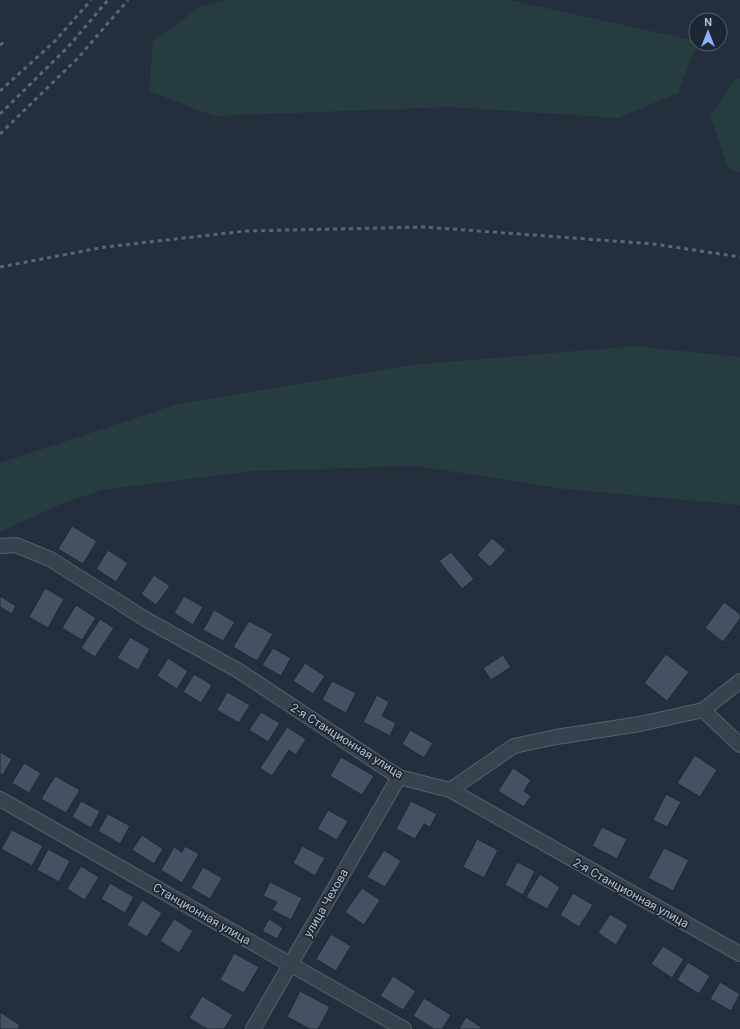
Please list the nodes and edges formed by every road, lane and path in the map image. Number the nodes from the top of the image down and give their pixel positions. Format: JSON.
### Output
{"nodes":[{"id":1,"x":0,"y":546,"type":"edge"},
{"id":2,"x":740,"y":681,"type":"edge"},
{"id":3,"x":702,"y":710,"type":"junction"},
{"id":4,"x":740,"y":745,"type":"edge"},
{"id":5,"x":399,"y":777,"type":"junction"},
{"id":6,"x":450,"y":790,"type":"junction"},
{"id":7,"x":0,"y":799,"type":"edge"},
{"id":8,"x":740,"y":954,"type":"edge"},
{"id":9,"x":291,"y":964,"type":"junction"},
{"id":10,"x":253,"y":1029,"type":"edge"},
{"id":11,"x":404,"y":1029,"type":"edge"}],
"edges":[{"from":1,"to":5,"type":"street","name":"2-я Станционная улица"},
{"from":2,"to":3,"type":"street"},
{"from":3,"to":4,"type":"street"},
{"from":3,"to":6,"type":"street"},
{"from":5,"to":6,"type":"street","name":"2-я Станционная улица"},
{"from":5,"to":9,"type":"street","name":"улица Чехова"},
{"from":6,"to":8,"type":"street","name":"2-я Станционная улица"},
{"from":7,"to":9,"type":"street","name":"Станционная улица"},
{"from":9,"to":10,"type":"street","name":"улица Чехова"},
{"from":9,"to":11,"type":"street","name":"Станционная улица"}]}
